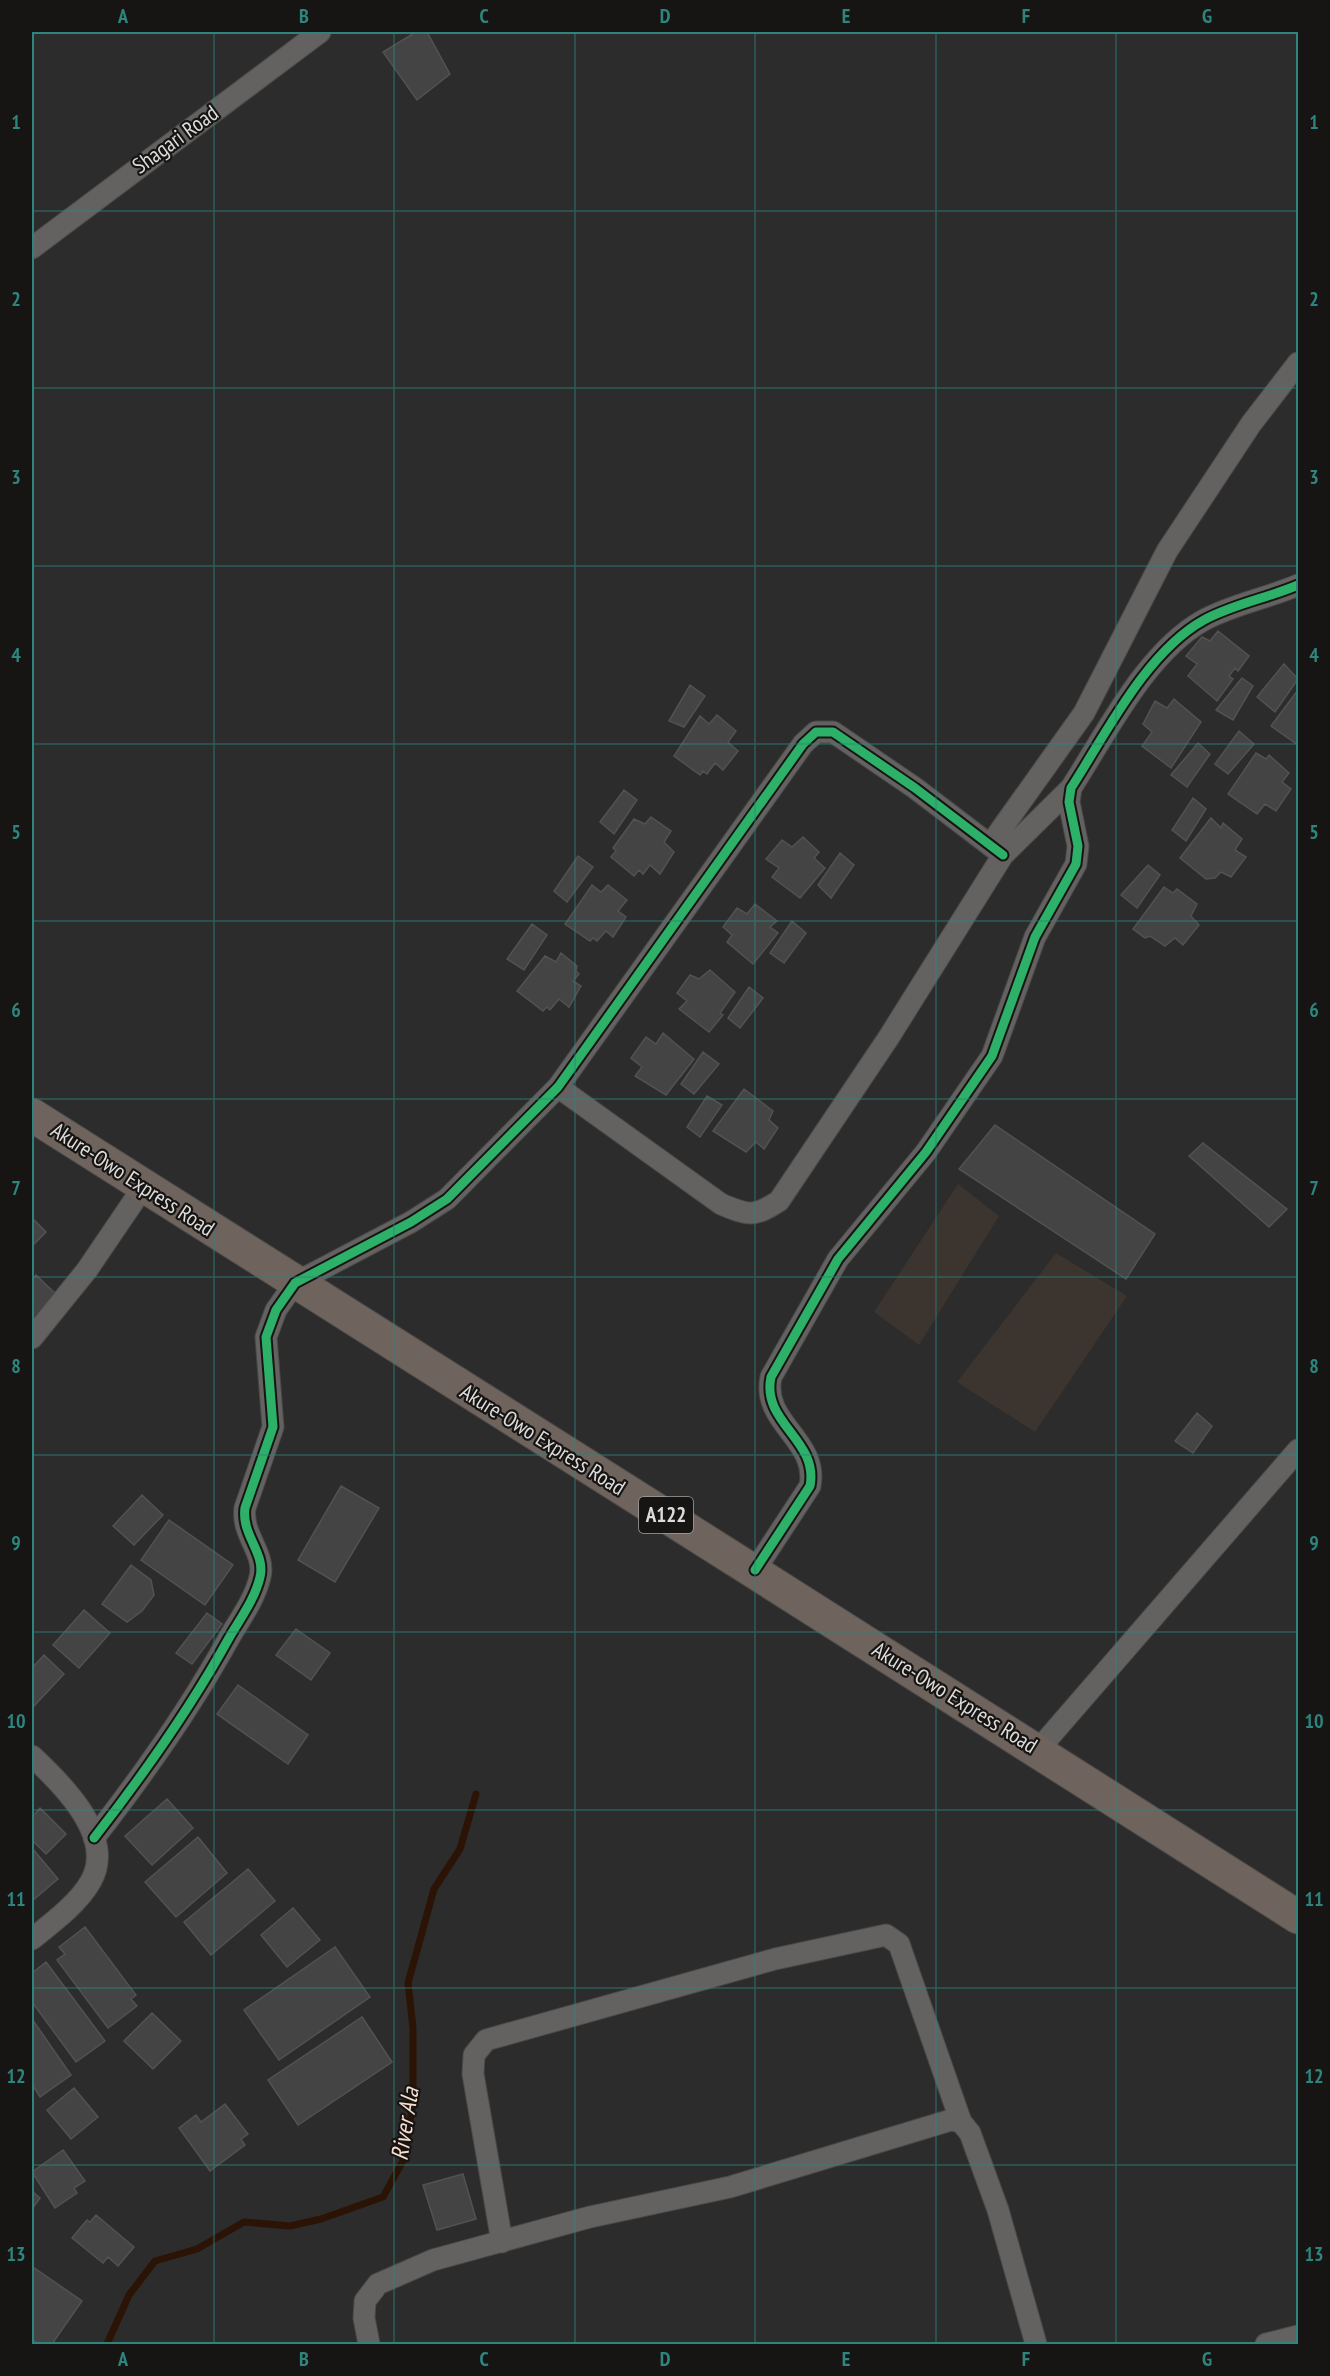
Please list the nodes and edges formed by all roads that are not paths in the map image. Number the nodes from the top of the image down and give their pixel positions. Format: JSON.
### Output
{"nodes":[{"id":1,"x":320,"y":32,"type":"edge"},
{"id":2,"x":32,"y":248,"type":"edge"},
{"id":3,"x":1299,"y":363,"type":"edge"},
{"id":4,"x":1299,"y":585,"type":"edge"},
{"id":5,"x":1071,"y":788,"type":"junction"},
{"id":6,"x":996,"y":850,"type":"junction"},
{"id":7,"x":558,"y":1087,"type":"junction"},
{"id":8,"x":32,"y":1114,"type":"edge"},
{"id":9,"x":144,"y":1186,"type":"junction"},
{"id":10,"x":295,"y":1284,"type":"junction"},
{"id":11,"x":32,"y":1338,"type":"edge"},
{"id":12,"x":1299,"y":1450,"type":"edge"},
{"id":13,"x":755,"y":1570,"type":"junction"},
{"id":14,"x":1038,"y":1749,"type":"junction"},
{"id":15,"x":32,"y":1756,"type":"edge"},
{"id":16,"x":94,"y":1838,"type":"junction"},
{"id":17,"x":1299,"y":1917,"type":"edge"},
{"id":18,"x":32,"y":1939,"type":"edge"},
{"id":19,"x":961,"y":2122,"type":"junction"},
{"id":20,"x":502,"y":2242,"type":"junction"},
{"id":21,"x":1299,"y":2336,"type":"edge"},
{"id":22,"x":369,"y":2344,"type":"edge"},
{"id":23,"x":1036,"y":2344,"type":"edge"},
{"id":24,"x":1266,"y":2344,"type":"edge"}],
"edges":[{"from":1,"to":2,"type":"street","name":"Shagari Road"},
{"from":3,"to":6,"type":"street"},
{"from":4,"to":5,"type":"street"},
{"from":5,"to":6,"type":"street"},
{"from":5,"to":13,"type":"street"},
{"from":6,"to":7,"type":"street"},
{"from":6,"to":7,"type":"street"},
{"from":7,"to":10,"type":"street"},
{"from":8,"to":9,"type":"highway","name":"Akure-Owo Express Road","number":"A122"},
{"from":9,"to":10,"type":"highway","name":"Akure-Owo Express Road","number":"A122"},
{"from":9,"to":11,"type":"street"},
{"from":10,"to":13,"type":"highway","name":"Akure-Owo Express Road","number":"A122"},
{"from":10,"to":16,"type":"street"},
{"from":12,"to":14,"type":"street"},
{"from":13,"to":14,"type":"highway","name":"Akure-Owo Express Road","number":"A122"},
{"from":14,"to":17,"type":"highway","name":"Akure-Owo Express Road","number":"A122"},
{"from":15,"to":16,"type":"street"},
{"from":16,"to":18,"type":"street"},
{"from":19,"to":20,"type":"street"},
{"from":19,"to":20,"type":"street"},
{"from":19,"to":23,"type":"street"},
{"from":20,"to":22,"type":"street"},
{"from":21,"to":24,"type":"street"}]}
